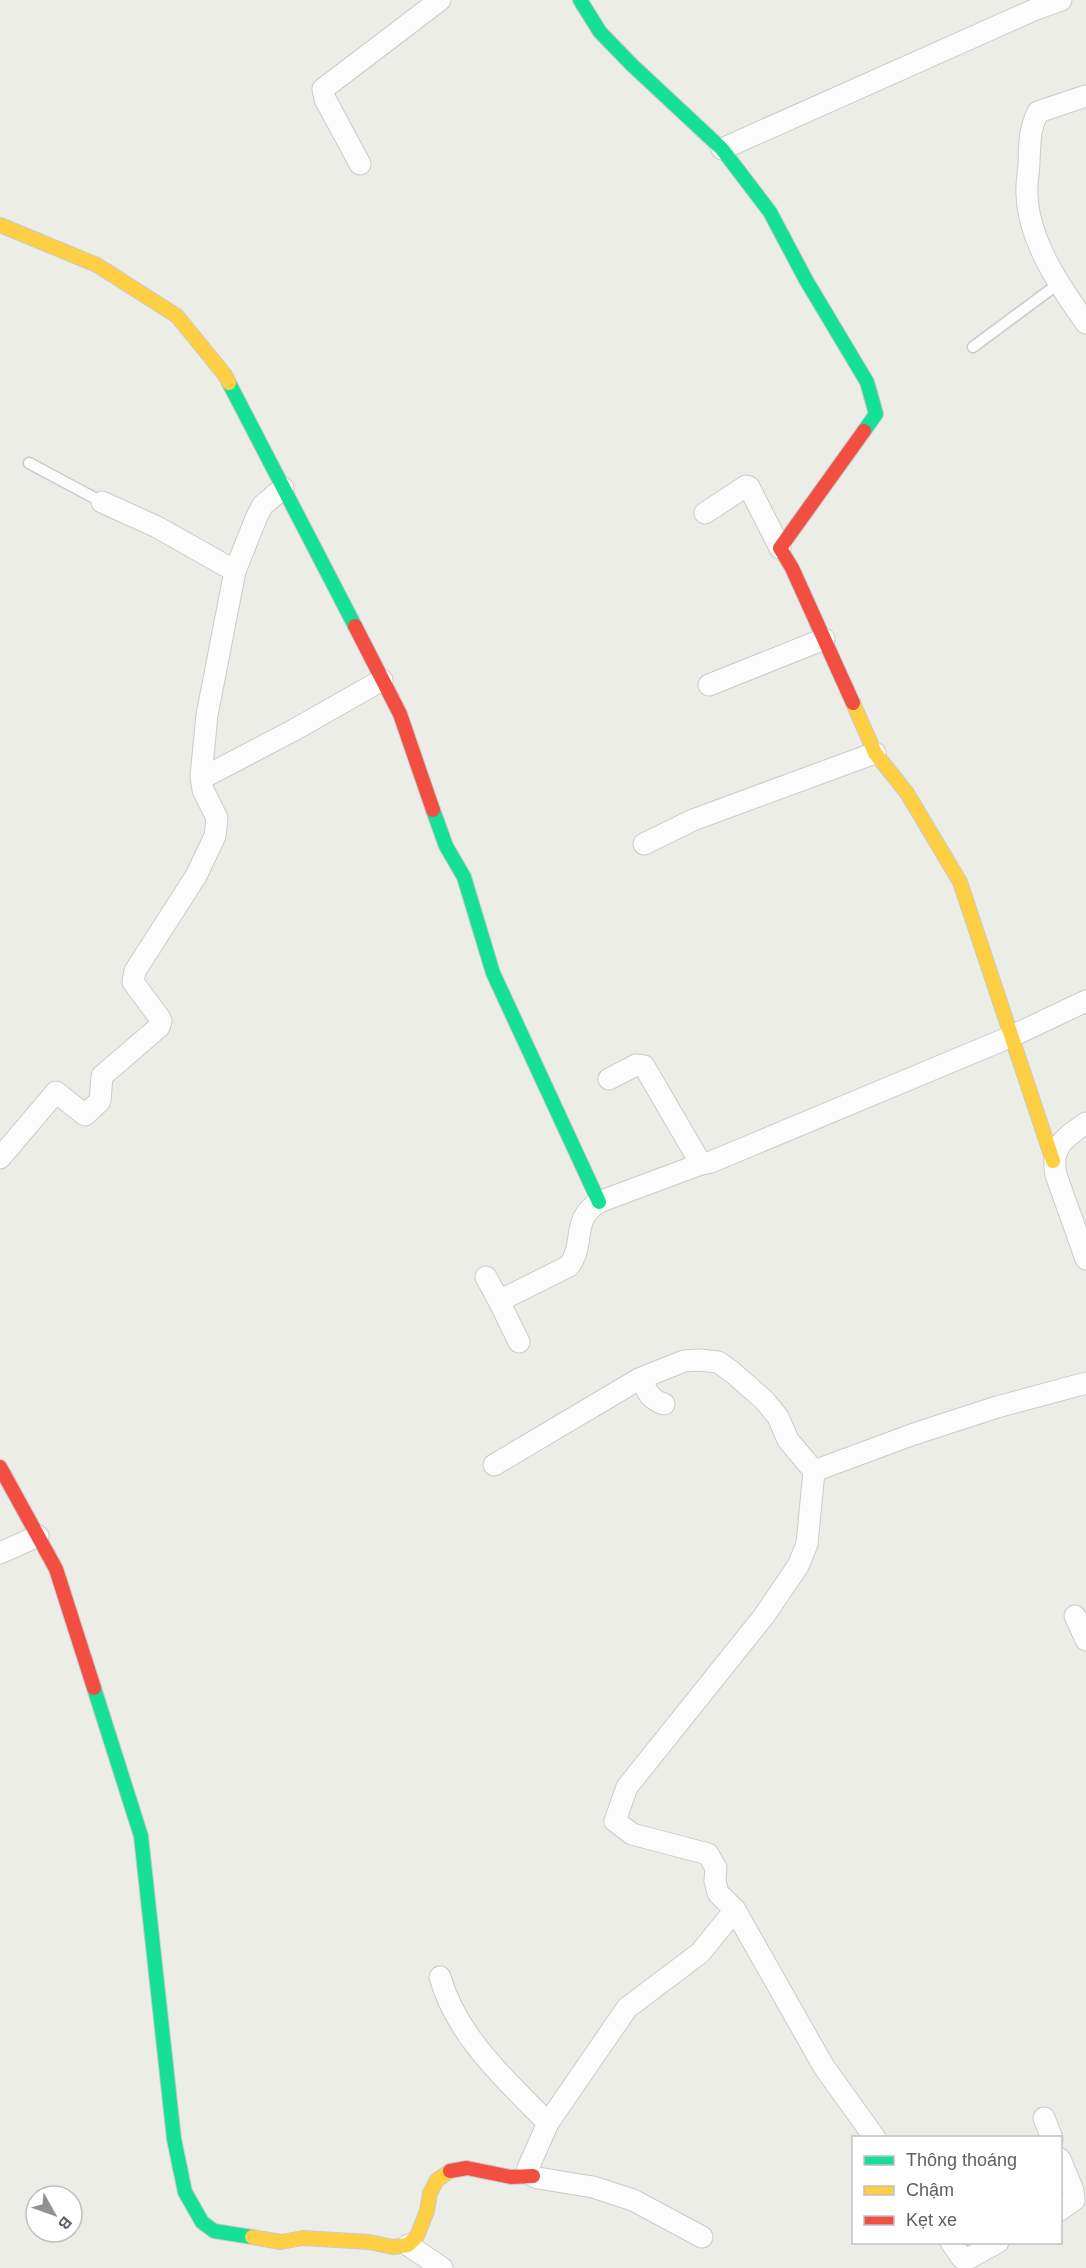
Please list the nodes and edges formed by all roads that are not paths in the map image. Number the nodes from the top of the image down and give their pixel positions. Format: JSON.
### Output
{"nodes":[{"id":1,"x":440,"y":0,"type":"edge"},
{"id":2,"x":580,"y":0,"type":"edge"},
{"id":3,"x":1061,"y":0,"type":"edge"},
{"id":4,"x":1086,"y":96,"type":"edge"},
{"id":5,"x":722,"y":149,"type":"junction"},
{"id":6,"x":360,"y":164,"type":"dead end"},
{"id":7,"x":0,"y":225,"type":"edge"},
{"id":8,"x":1058,"y":284,"type":"junction"},
{"id":9,"x":1086,"y":323,"type":"edge"},
{"id":10,"x":973,"y":347,"type":"dead end"},
{"id":11,"x":29,"y":463,"type":"dead end"},
{"id":12,"x":283,"y":488,"type":"junction"},
{"id":13,"x":102,"y":502,"type":"joint"},
{"id":14,"x":705,"y":513,"type":"dead end"},
{"id":15,"x":780,"y":548,"type":"junction"},
{"id":16,"x":235,"y":571,"type":"junction"},
{"id":17,"x":824,"y":639,"type":"junction"},
{"id":18,"x":382,"y":680,"type":"junction"},
{"id":19,"x":709,"y":685,"type":"dead end"},
{"id":20,"x":875,"y":753,"type":"junction"},
{"id":21,"x":210,"y":774,"type":"dead end"},
{"id":22,"x":644,"y":844,"type":"dead end"},
{"id":23,"x":1086,"y":1001,"type":"edge"},
{"id":24,"x":1010,"y":1037,"type":"junction"},
{"id":25,"x":609,"y":1078,"type":"dead end"},
{"id":26,"x":1086,"y":1123,"type":"edge"},
{"id":27,"x":0,"y":1158,"type":"edge"},
{"id":28,"x":1053,"y":1161,"type":"junction"},
{"id":29,"x":701,"y":1164,"type":"junction"},
{"id":30,"x":599,"y":1202,"type":"junction"},
{"id":31,"x":1086,"y":1259,"type":"edge"},
{"id":32,"x":486,"y":1278,"type":"dead end"},
{"id":33,"x":499,"y":1301,"type":"junction"},
{"id":34,"x":519,"y":1342,"type":"dead end"},
{"id":35,"x":641,"y":1379,"type":"junction"},
{"id":36,"x":1086,"y":1383,"type":"edge"},
{"id":37,"x":664,"y":1404,"type":"dead end"},
{"id":38,"x":494,"y":1465,"type":"dead end"},
{"id":39,"x":0,"y":1467,"type":"edge"},
{"id":40,"x":814,"y":1470,"type":"junction"},
{"id":41,"x":38,"y":1536,"type":"junction"},
{"id":42,"x":0,"y":1553,"type":"edge"},
{"id":43,"x":1076,"y":1616,"type":"dead end"},
{"id":44,"x":1086,"y":1640,"type":"edge"},
{"id":45,"x":735,"y":1910,"type":"junction"},
{"id":46,"x":440,"y":1977,"type":"dead end"},
{"id":47,"x":548,"y":2123,"type":"junction"},
{"id":48,"x":874,"y":2136,"type":"edge"},
{"id":49,"x":1062,"y":2164,"type":"edge"},
{"id":50,"x":533,"y":2176,"type":"junction"},
{"id":51,"x":1062,"y":2209,"type":"edge"},
{"id":52,"x":702,"y":2236,"type":"dead end"},
{"id":53,"x":952,"y":2244,"type":"edge"},
{"id":54,"x":994,"y":2244,"type":"edge"},
{"id":55,"x":410,"y":2254,"type":"edge"},
{"id":56,"x":442,"y":2268,"type":"edge"}],
"edges":[{"from":1,"to":6,"type":"street"},
{"from":2,"to":5,"type":"street"},
{"from":3,"to":5,"type":"street"},
{"from":4,"to":8,"type":"street"},
{"from":5,"to":15,"type":"street"},
{"from":7,"to":12,"type":"street"},
{"from":8,"to":9,"type":"street"},
{"from":8,"to":10,"type":"lane"},
{"from":11,"to":13,"type":"lane"},
{"from":12,"to":16,"type":"street"},
{"from":12,"to":18,"type":"street"},
{"from":13,"to":16,"type":"street"},
{"from":14,"to":15,"type":"street"},
{"from":15,"to":17,"type":"street"},
{"from":16,"to":27,"type":"street"},
{"from":17,"to":19,"type":"street"},
{"from":17,"to":20,"type":"street"},
{"from":18,"to":21,"type":"street"},
{"from":18,"to":30,"type":"street"},
{"from":20,"to":22,"type":"street"},
{"from":20,"to":24,"type":"street"},
{"from":23,"to":24,"type":"street"},
{"from":24,"to":28,"type":"street"},
{"from":24,"to":29,"type":"street"},
{"from":25,"to":29,"type":"street"},
{"from":26,"to":28,"type":"street"},
{"from":28,"to":31,"type":"street"},
{"from":29,"to":30,"type":"street"},
{"from":30,"to":33,"type":"street"},
{"from":32,"to":33,"type":"street"},
{"from":33,"to":34,"type":"street"},
{"from":35,"to":37,"type":"street"},
{"from":35,"to":38,"type":"street"},
{"from":35,"to":40,"type":"street"},
{"from":36,"to":40,"type":"street"},
{"from":39,"to":41,"type":"street"},
{"from":40,"to":45,"type":"street"},
{"from":41,"to":42,"type":"street"},
{"from":41,"to":55,"type":"street"},
{"from":43,"to":44,"type":"street"},
{"from":45,"to":47,"type":"street"},
{"from":45,"to":48,"type":"street"},
{"from":46,"to":47,"type":"street"},
{"from":47,"to":50,"type":"street"},
{"from":49,"to":51,"type":"street"},
{"from":50,"to":52,"type":"street"},
{"from":50,"to":55,"type":"street"},
{"from":53,"to":54,"type":"street"},
{"from":55,"to":56,"type":"street"}]}
